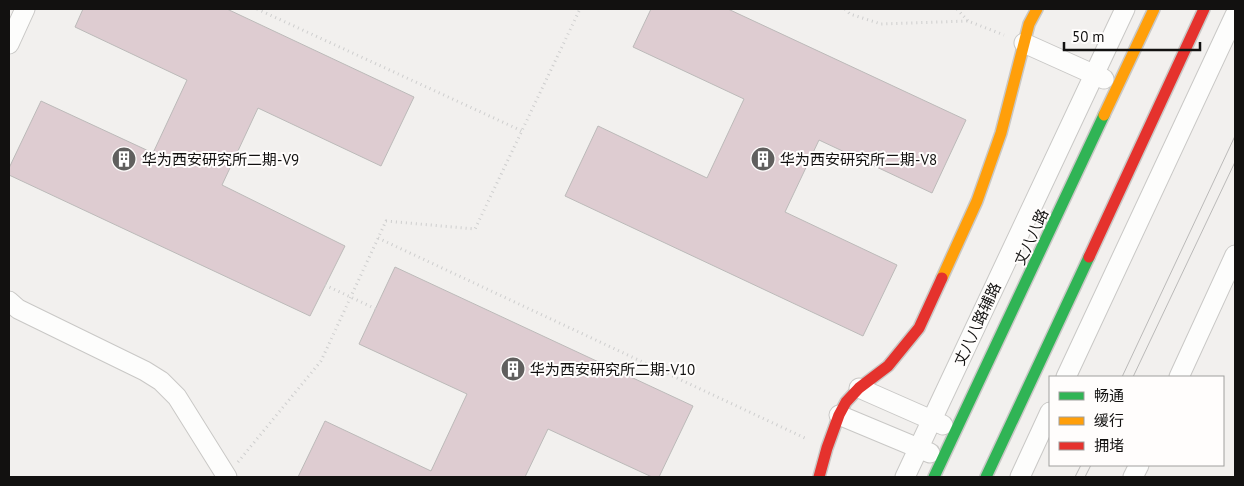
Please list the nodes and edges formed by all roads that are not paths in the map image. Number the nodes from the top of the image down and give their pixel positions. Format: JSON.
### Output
{"nodes":[{"id":1,"x":26,"y":9,"type":"edge"},
{"id":2,"x":1037,"y":9,"type":"edge"},
{"id":3,"x":1126,"y":9,"type":"edge"},
{"id":4,"x":1154,"y":9,"type":"edge"},
{"id":5,"x":1204,"y":9,"type":"edge"},
{"id":6,"x":1235,"y":15,"type":"edge"},
{"id":7,"x":1024,"y":43,"type":"junction"},
{"id":8,"x":9,"y":44,"type":"edge"},
{"id":9,"x":1095,"y":75,"type":"junction"},
{"id":10,"x":1119,"y":86,"type":"junction"},
{"id":11,"x":1235,"y":255,"type":"edge"},
{"id":12,"x":9,"y":301,"type":"edge"},
{"id":13,"x":1066,"y":376,"type":"edge"},
{"id":14,"x":1179,"y":376,"type":"edge"},
{"id":15,"x":859,"y":388,"type":"junction"},
{"id":16,"x":1049,"y":414,"type":"edge"},
{"id":17,"x":839,"y":415,"type":"junction"},
{"id":18,"x":932,"y":420,"type":"junction"},
{"id":19,"x":956,"y":430,"type":"junction"},
{"id":20,"x":919,"y":448,"type":"junction"},
{"id":21,"x":943,"y":458,"type":"junction"},
{"id":22,"x":226,"y":477,"type":"edge"},
{"id":23,"x":820,"y":477,"type":"edge"},
{"id":24,"x":905,"y":477,"type":"edge"},
{"id":25,"x":934,"y":477,"type":"edge"},
{"id":26,"x":986,"y":477,"type":"edge"},
{"id":27,"x":1020,"y":477,"type":"edge"}],
"edges":[{"from":1,"to":8,"type":"street"},
{"from":2,"to":7,"type":"main road"},
{"from":3,"to":9,"type":"street","name":"丈八八路辅路"},
{"from":4,"to":10,"type":"main road","name":"丈八八路"},
{"from":5,"to":26,"type":"main road"},
{"from":6,"to":13,"type":"street"},
{"from":7,"to":9,"type":"street"},
{"from":7,"to":15,"type":"main road"},
{"from":9,"to":10,"type":"street"},
{"from":9,"to":18,"type":"street","name":"丈八八路辅路"},
{"from":10,"to":19,"type":"main road","name":"丈八八路"},
{"from":11,"to":14,"type":"street"},
{"from":12,"to":22,"type":"street"},
{"from":15,"to":17,"type":"main road"},
{"from":15,"to":18,"type":"street"},
{"from":16,"to":27,"type":"street"},
{"from":17,"to":20,"type":"street"},
{"from":17,"to":23,"type":"main road"},
{"from":18,"to":19,"type":"street"},
{"from":18,"to":20,"type":"street","name":"丈八八路辅路"},
{"from":19,"to":21,"type":"main road","name":"丈八八路"},
{"from":20,"to":21,"type":"street"},
{"from":20,"to":24,"type":"street","name":"丈八八路辅路"},
{"from":21,"to":25,"type":"main road","name":"丈八八路"}]}
